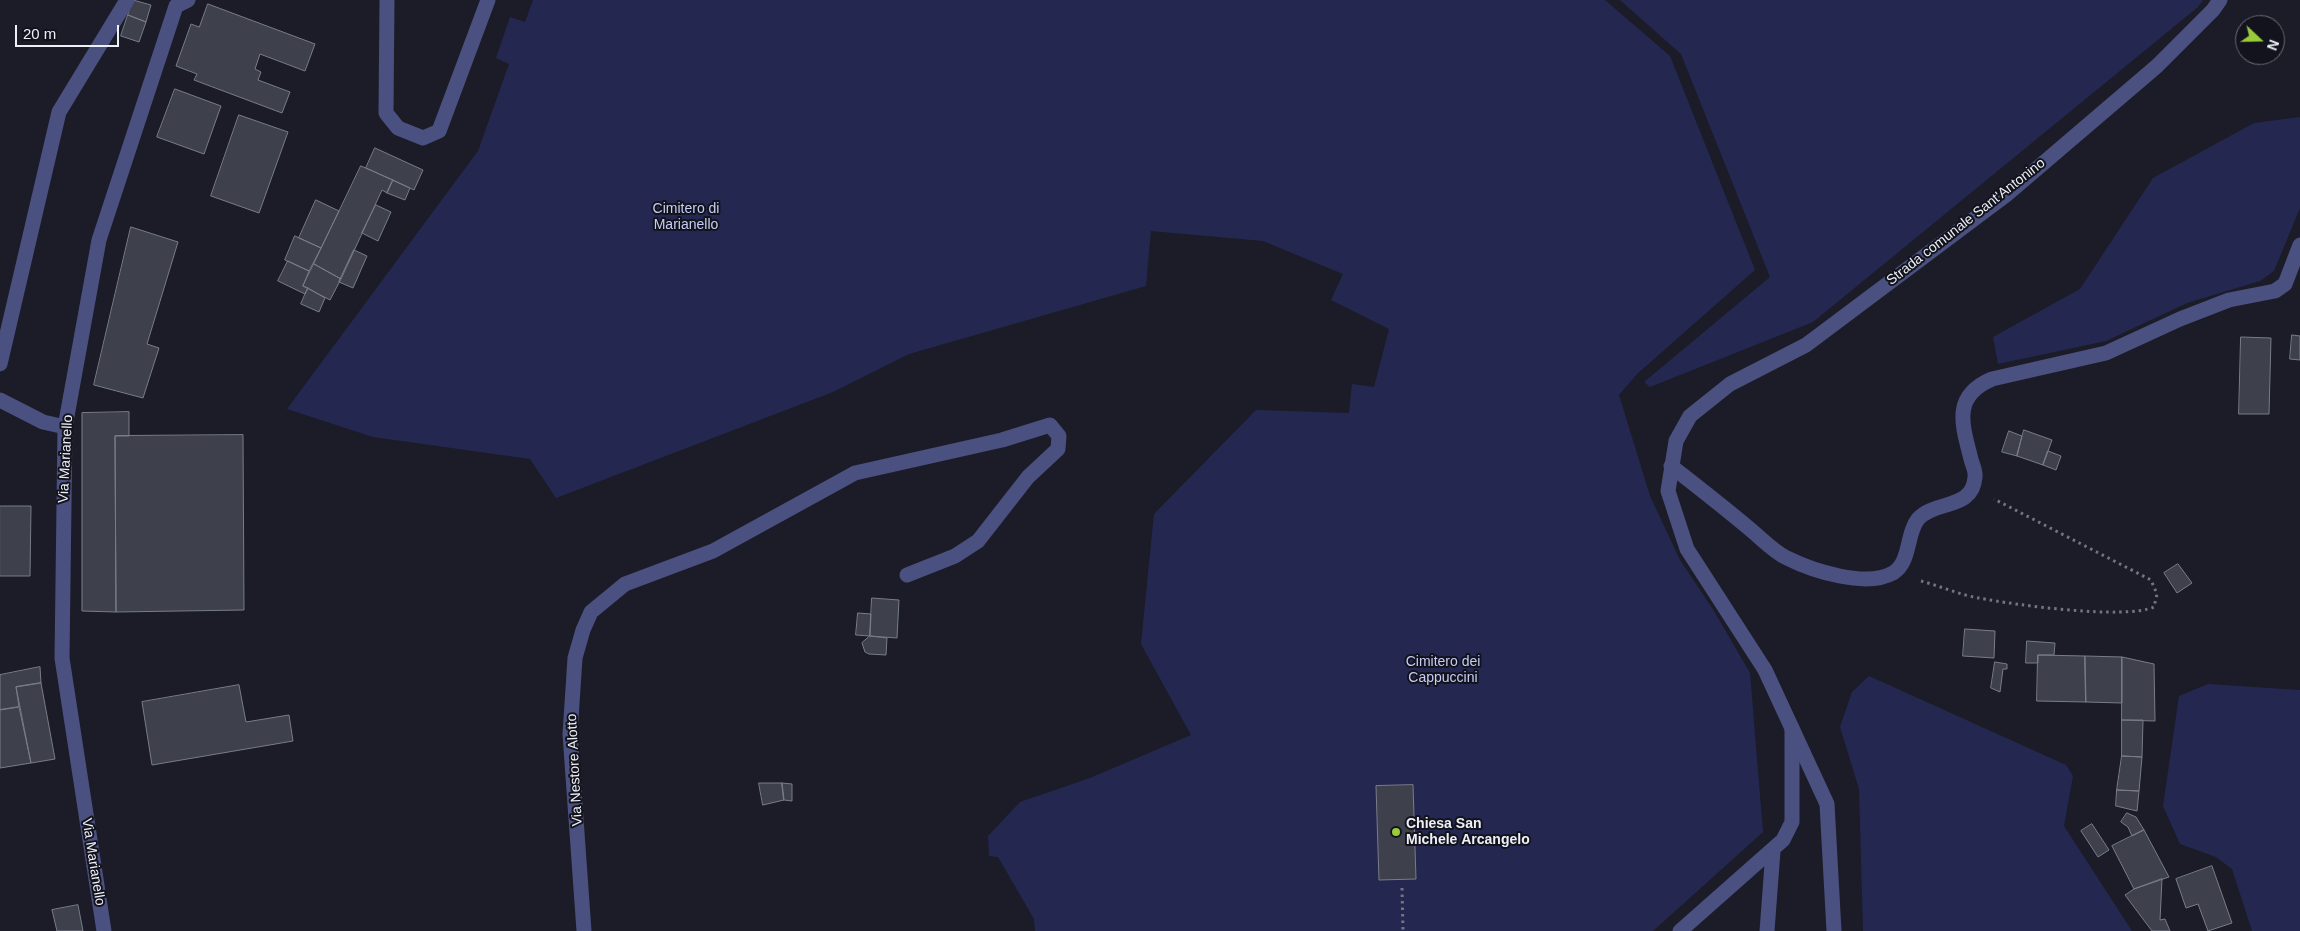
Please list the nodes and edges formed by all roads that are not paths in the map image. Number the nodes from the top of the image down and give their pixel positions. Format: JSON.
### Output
{"nodes":[{"id":1,"x":127,"y":0,"type":"edge"},
{"id":2,"x":387,"y":0,"type":"edge"},
{"id":3,"x":488,"y":0,"type":"edge"},
{"id":4,"x":2220,"y":0,"type":"edge"},
{"id":5,"x":181,"y":2,"type":"edge"},
{"id":6,"x":2300,"y":245,"type":"edge"},
{"id":7,"x":0,"y":364,"type":"edge"},
{"id":8,"x":0,"y":400,"type":"edge"},
{"id":9,"x":65,"y":427,"type":"junction"},
{"id":10,"x":1671,"y":466,"type":"junction"},
{"id":11,"x":906,"y":575,"type":"dead end"},
{"id":12,"x":1792,"y":728,"type":"junction"},
{"id":13,"x":1772,"y":851,"type":"junction"},
{"id":14,"x":104,"y":931,"type":"edge"},
{"id":15,"x":584,"y":931,"type":"edge"},
{"id":16,"x":1680,"y":931,"type":"edge"},
{"id":17,"x":1767,"y":931,"type":"edge"},
{"id":18,"x":1834,"y":931,"type":"edge"}],
"edges":[{"from":1,"to":7,"type":"street"},
{"from":2,"to":3,"type":"street"},
{"from":4,"to":10,"type":"street","name":"Strada comunale Sant'Antonino"},
{"from":5,"to":9,"type":"street","name":"Via Marianello"},
{"from":6,"to":10,"type":"street"},
{"from":8,"to":9,"type":"street"},
{"from":9,"to":14,"type":"street","name":"Via Marianello"},
{"from":10,"to":12,"type":"street"},
{"from":11,"to":15,"type":"street","name":"Via Nestore Alotto"},
{"from":12,"to":13,"type":"street"},
{"from":12,"to":18,"type":"street"},
{"from":13,"to":16,"type":"street"},
{"from":13,"to":17,"type":"street"}]}
